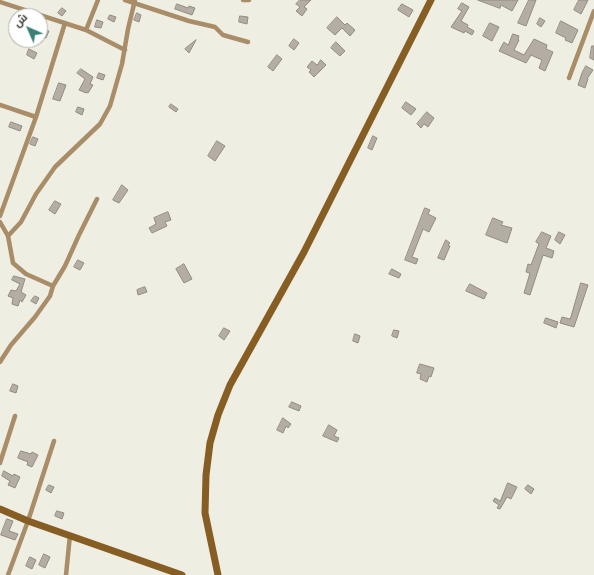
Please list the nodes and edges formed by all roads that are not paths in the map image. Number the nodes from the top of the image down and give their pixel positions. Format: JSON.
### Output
{"nodes":[{"id":1,"x":98,"y":0,"type":"edge"},
{"id":2,"x":125,"y":0,"type":"edge"},
{"id":3,"x":243,"y":0,"type":"edge"},
{"id":4,"x":249,"y":0,"type":"edge"},
{"id":5,"x":430,"y":0,"type":"edge"},
{"id":6,"x":0,"y":2,"type":"edge"},
{"id":7,"x":135,"y":2,"type":"edge"},
{"id":8,"x":594,"y":10,"type":"edge"},
{"id":9,"x":64,"y":23,"type":"junction"},
{"id":10,"x":86,"y":30,"type":"junction"},
{"id":11,"x":248,"y":42,"type":"dead end"},
{"id":12,"x":125,"y":50,"type":"junction"},
{"id":13,"x":569,"y":78,"type":"dead end"},
{"id":14,"x":0,"y":105,"type":"edge"},
{"id":15,"x":36,"y":117,"type":"junction"},
{"id":16,"x":97,"y":199,"type":"dead end"},
{"id":17,"x":0,"y":216,"type":"edge"},
{"id":18,"x":0,"y":222,"type":"edge"},
{"id":19,"x":8,"y":236,"type":"junction"},
{"id":20,"x":53,"y":286,"type":"junction"},
{"id":21,"x":0,"y":362,"type":"edge"},
{"id":22,"x":14,"y":416,"type":"dead end"},
{"id":23,"x":54,"y":441,"type":"dead end"},
{"id":24,"x":0,"y":463,"type":"edge"},
{"id":25,"x":0,"y":509,"type":"edge"},
{"id":26,"x":28,"y":521,"type":"junction"},
{"id":27,"x":70,"y":536,"type":"junction"},
{"id":28,"x":8,"y":575,"type":"edge"},
{"id":29,"x":66,"y":575,"type":"edge"},
{"id":30,"x":182,"y":575,"type":"edge"},
{"id":31,"x":218,"y":575,"type":"edge"}],
"edges":[{"from":1,"to":10,"type":"street"},
{"from":2,"to":7,"type":"street"},
{"from":3,"to":4,"type":"street"},
{"from":5,"to":31,"type":"main road"},
{"from":6,"to":9,"type":"street"},
{"from":7,"to":11,"type":"street"},
{"from":7,"to":12,"type":"street"},
{"from":8,"to":13,"type":"street"},
{"from":9,"to":10,"type":"street"},
{"from":9,"to":15,"type":"street"},
{"from":10,"to":12,"type":"street"},
{"from":12,"to":19,"type":"street"},
{"from":14,"to":15,"type":"street"},
{"from":15,"to":17,"type":"street"},
{"from":16,"to":20,"type":"street"},
{"from":18,"to":19,"type":"street"},
{"from":19,"to":20,"type":"street"},
{"from":20,"to":21,"type":"street"},
{"from":22,"to":24,"type":"street"},
{"from":23,"to":26,"type":"street"},
{"from":25,"to":26,"type":"main road"},
{"from":26,"to":27,"type":"main road"},
{"from":26,"to":28,"type":"street"},
{"from":27,"to":29,"type":"street"},
{"from":27,"to":30,"type":"main road"}]}
